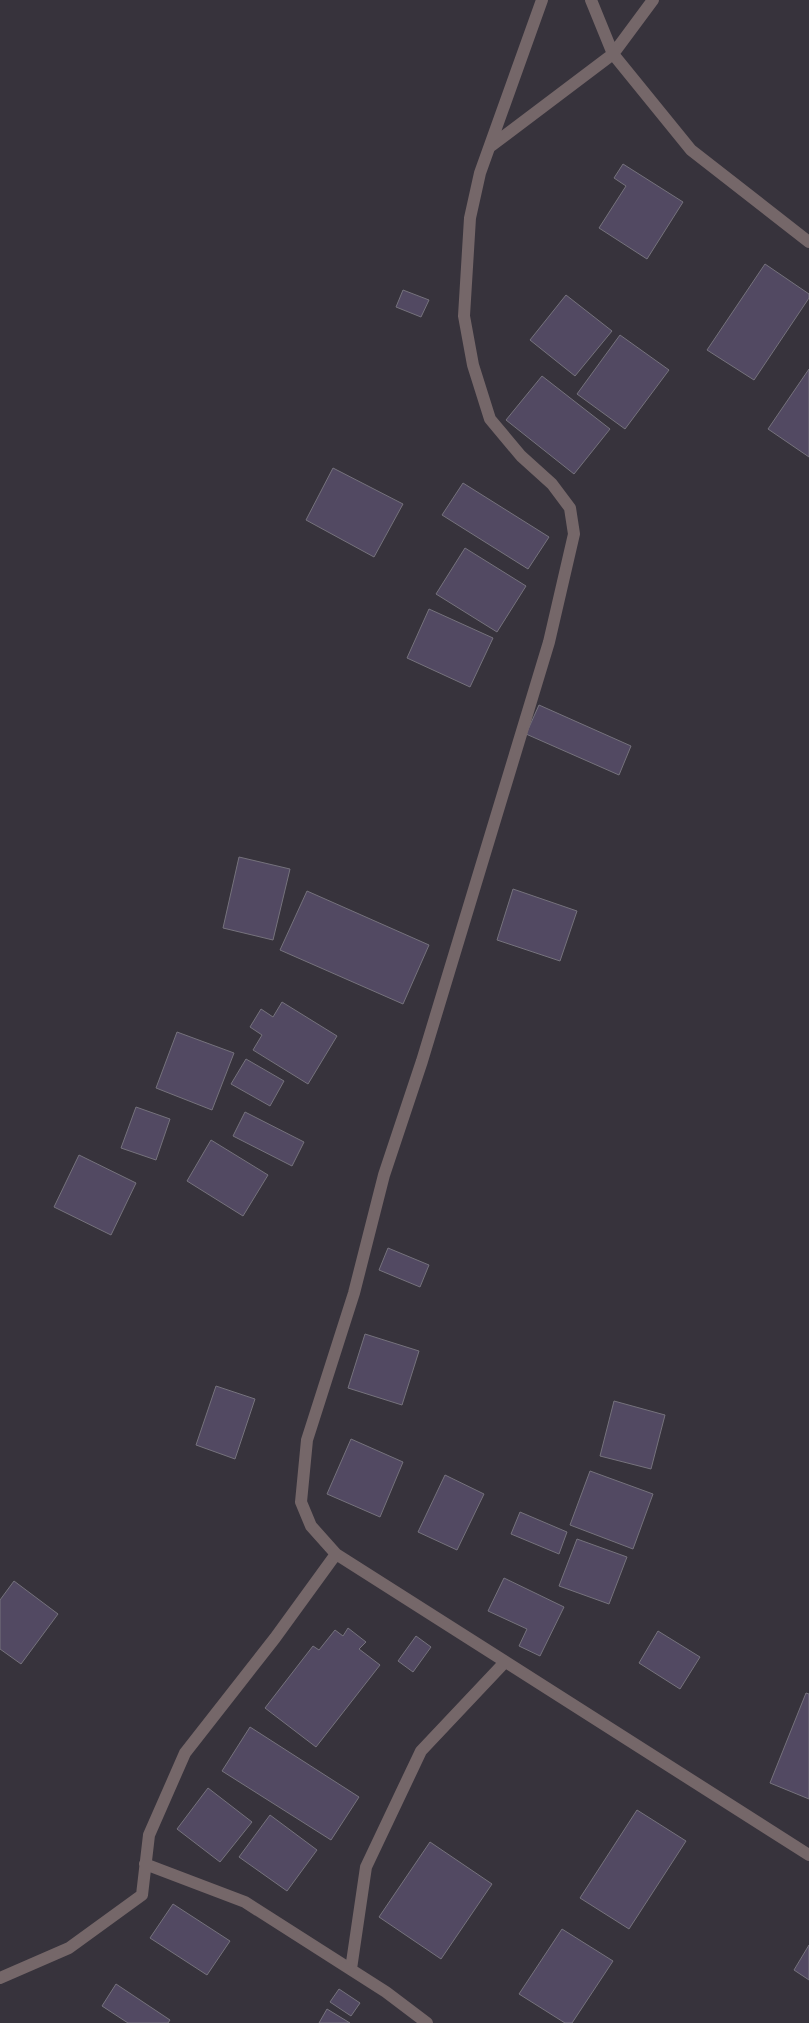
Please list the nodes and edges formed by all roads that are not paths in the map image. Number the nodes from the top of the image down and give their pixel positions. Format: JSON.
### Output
{"nodes":[{"id":1,"x":542,"y":0,"type":"edge"},
{"id":2,"x":591,"y":0,"type":"edge"},
{"id":3,"x":653,"y":0,"type":"edge"},
{"id":4,"x":613,"y":54,"type":"junction"},
{"id":5,"x":491,"y":146,"type":"junction"},
{"id":6,"x":809,"y":242,"type":"edge"},
{"id":7,"x":336,"y":1554,"type":"junction"},
{"id":8,"x":505,"y":1662,"type":"junction"},
{"id":9,"x":809,"y":1855,"type":"edge"},
{"id":10,"x":145,"y":1864,"type":"junction"},
{"id":11,"x":351,"y":1969,"type":"junction"},
{"id":12,"x":0,"y":1978,"type":"edge"},
{"id":13,"x":427,"y":2023,"type":"edge"}],
"edges":[{"from":1,"to":5,"type":"street"},
{"from":2,"to":4,"type":"street"},
{"from":3,"to":4,"type":"street"},
{"from":4,"to":5,"type":"street"},
{"from":4,"to":6,"type":"street"},
{"from":5,"to":7,"type":"street"},
{"from":7,"to":8,"type":"street"},
{"from":7,"to":10,"type":"street"},
{"from":8,"to":9,"type":"street"},
{"from":8,"to":11,"type":"street"},
{"from":10,"to":11,"type":"street"},
{"from":10,"to":12,"type":"street"},
{"from":11,"to":13,"type":"street"}]}
